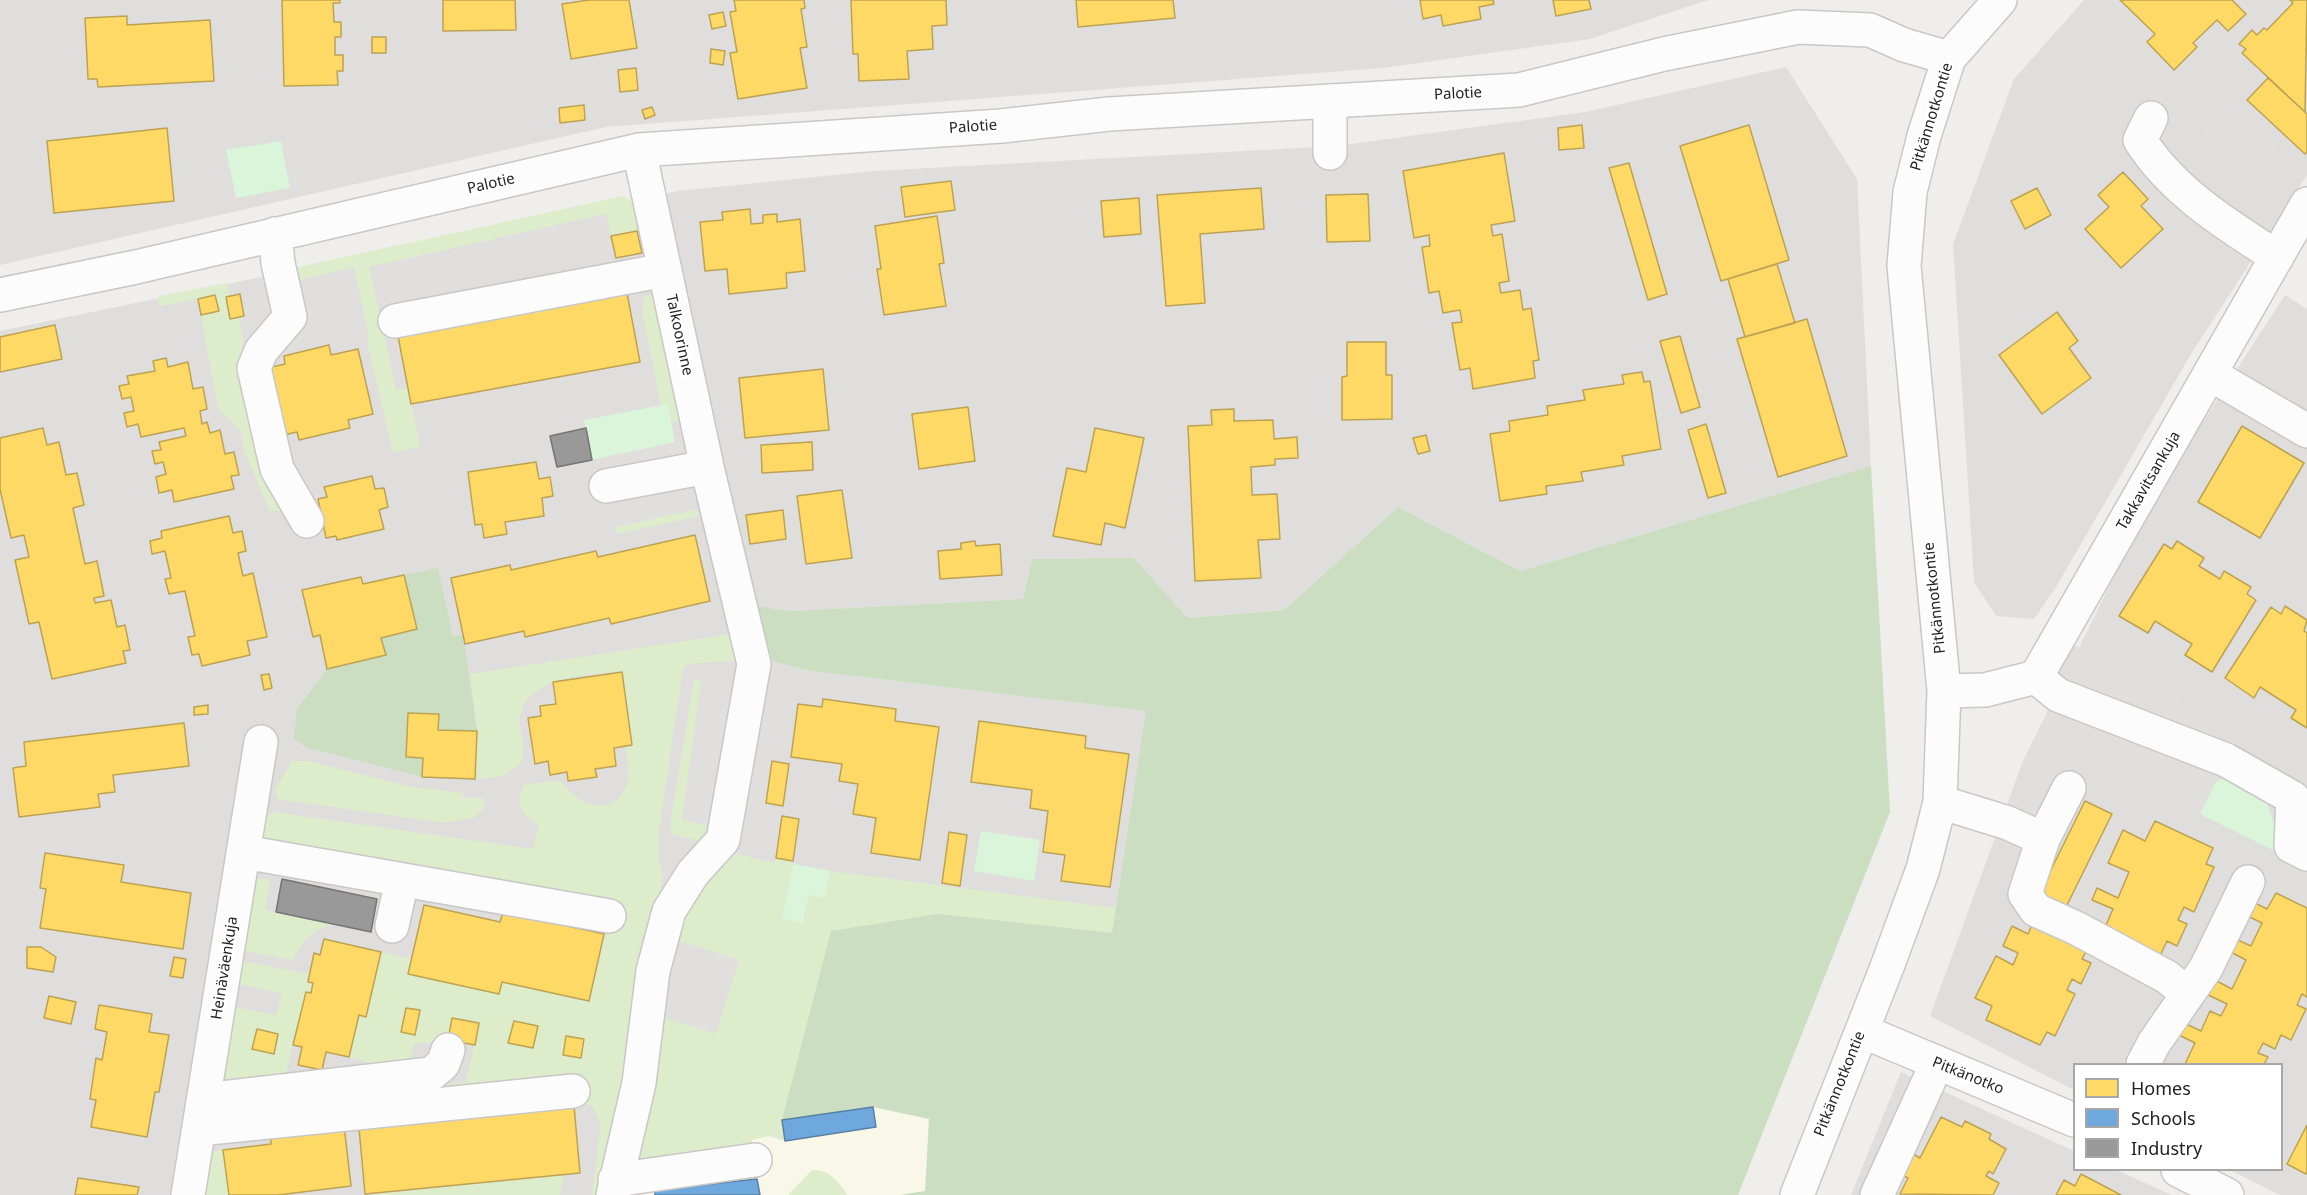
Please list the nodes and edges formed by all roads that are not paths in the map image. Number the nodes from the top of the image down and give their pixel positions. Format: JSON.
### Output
{"nodes":[{"id":1,"x":2000,"y":0,"type":"edge"},
{"id":2,"x":1949,"y":58,"type":"junction"},
{"id":3,"x":1330,"y":101,"type":"junction"},
{"id":4,"x":2151,"y":118,"type":"dead end"},
{"id":5,"x":639,"y":150,"type":"junction"},
{"id":6,"x":1330,"y":153,"type":"dead end"},
{"id":7,"x":2307,"y":204,"type":"edge"},
{"id":8,"x":275,"y":234,"type":"junction"},
{"id":9,"x":2277,"y":257,"type":"junction"},
{"id":10,"x":664,"y":270,"type":"junction"},
{"id":11,"x":0,"y":295,"type":"edge"},
{"id":12,"x":395,"y":321,"type":"dead end"},
{"id":13,"x":2210,"y":374,"type":"junction"},
{"id":14,"x":2307,"y":431,"type":"edge"},
{"id":15,"x":707,"y":467,"type":"junction"},
{"id":16,"x":606,"y":486,"type":"dead end"},
{"id":17,"x":307,"y":521,"type":"dead end"},
{"id":18,"x":2036,"y":677,"type":"junction"},
{"id":19,"x":1944,"y":691,"type":"junction"},
{"id":20,"x":261,"y":742,"type":"dead end"},
{"id":21,"x":2069,"y":788,"type":"dead end"},
{"id":22,"x":1940,"y":802,"type":"junction"},
{"id":23,"x":2043,"y":839,"type":"junction"},
{"id":24,"x":244,"y":852,"type":"junction"},
{"id":25,"x":2307,"y":854,"type":"edge"},
{"id":26,"x":402,"y":880,"type":"junction"},
{"id":27,"x":2248,"y":882,"type":"dead end"},
{"id":28,"x":609,"y":916,"type":"dead end"},
{"id":29,"x":392,"y":926,"type":"dead end"},
{"id":30,"x":2188,"y":994,"type":"junction"},
{"id":31,"x":1862,"y":1031,"type":"junction"},
{"id":32,"x":448,"y":1050,"type":"dead end"},
{"id":33,"x":1937,"y":1063,"type":"junction"},
{"id":34,"x":2144,"y":1063,"type":"edge"},
{"id":35,"x":573,"y":1091,"type":"dead end"},
{"id":36,"x":201,"y":1115,"type":"junction"},
{"id":37,"x":2073,"y":1120,"type":"edge"},
{"id":38,"x":755,"y":1160,"type":"dead end"},
{"id":39,"x":2180,"y":1171,"type":"edge"},
{"id":40,"x":614,"y":1187,"type":"edge"},
{"id":41,"x":2215,"y":1192,"type":"edge"},
{"id":42,"x":188,"y":1195,"type":"edge"},
{"id":43,"x":1797,"y":1195,"type":"edge"},
{"id":44,"x":1877,"y":1195,"type":"edge"}],
"edges":[{"from":1,"to":2,"type":"street","name":"Pitkännotkontie"},
{"from":2,"to":3,"type":"street","name":"Palotie"},
{"from":2,"to":19,"type":"street","name":"Pitkännotkontie"},
{"from":3,"to":5,"type":"street","name":"Palotie"},
{"from":3,"to":6,"type":"street"},
{"from":4,"to":9,"type":"street"},
{"from":5,"to":8,"type":"street","name":"Palotie"},
{"from":5,"to":10,"type":"street","name":"Talkoorinne"},
{"from":7,"to":9,"type":"street","name":"Takkavitsankuja"},
{"from":8,"to":11,"type":"street","name":"Palotie"},
{"from":8,"to":17,"type":"street"},
{"from":9,"to":13,"type":"street","name":"Takkavitsankuja"},
{"from":10,"to":12,"type":"street"},
{"from":10,"to":15,"type":"street","name":"Talkoorinne"},
{"from":13,"to":14,"type":"street"},
{"from":13,"to":18,"type":"street","name":"Takkavitsankuja"},
{"from":15,"to":16,"type":"street"},
{"from":15,"to":40,"type":"street","name":"Talkoorinne"},
{"from":18,"to":19,"type":"street"},
{"from":18,"to":25,"type":"street"},
{"from":19,"to":22,"type":"street","name":"Pitkännotkontie"},
{"from":20,"to":24,"type":"street","name":"Heinäväenkuja"},
{"from":21,"to":23,"type":"street"},
{"from":22,"to":23,"type":"street"},
{"from":22,"to":31,"type":"street","name":"Pitkännotkontie"},
{"from":23,"to":30,"type":"street"},
{"from":24,"to":26,"type":"street"},
{"from":24,"to":36,"type":"street","name":"Heinäväenkuja"},
{"from":26,"to":28,"type":"street"},
{"from":26,"to":29,"type":"street"},
{"from":27,"to":30,"type":"street"},
{"from":30,"to":34,"type":"street"},
{"from":31,"to":33,"type":"street","name":"Pitkänotko"},
{"from":31,"to":43,"type":"street","name":"Pitkännotkontie"},
{"from":32,"to":36,"type":"street"},
{"from":33,"to":37,"type":"street","name":"Pitkänotko"},
{"from":33,"to":44,"type":"street"},
{"from":35,"to":36,"type":"street"},
{"from":36,"to":42,"type":"street","name":"Heinäväenkuja"},
{"from":38,"to":40,"type":"street"},
{"from":39,"to":41,"type":"street"}]}
